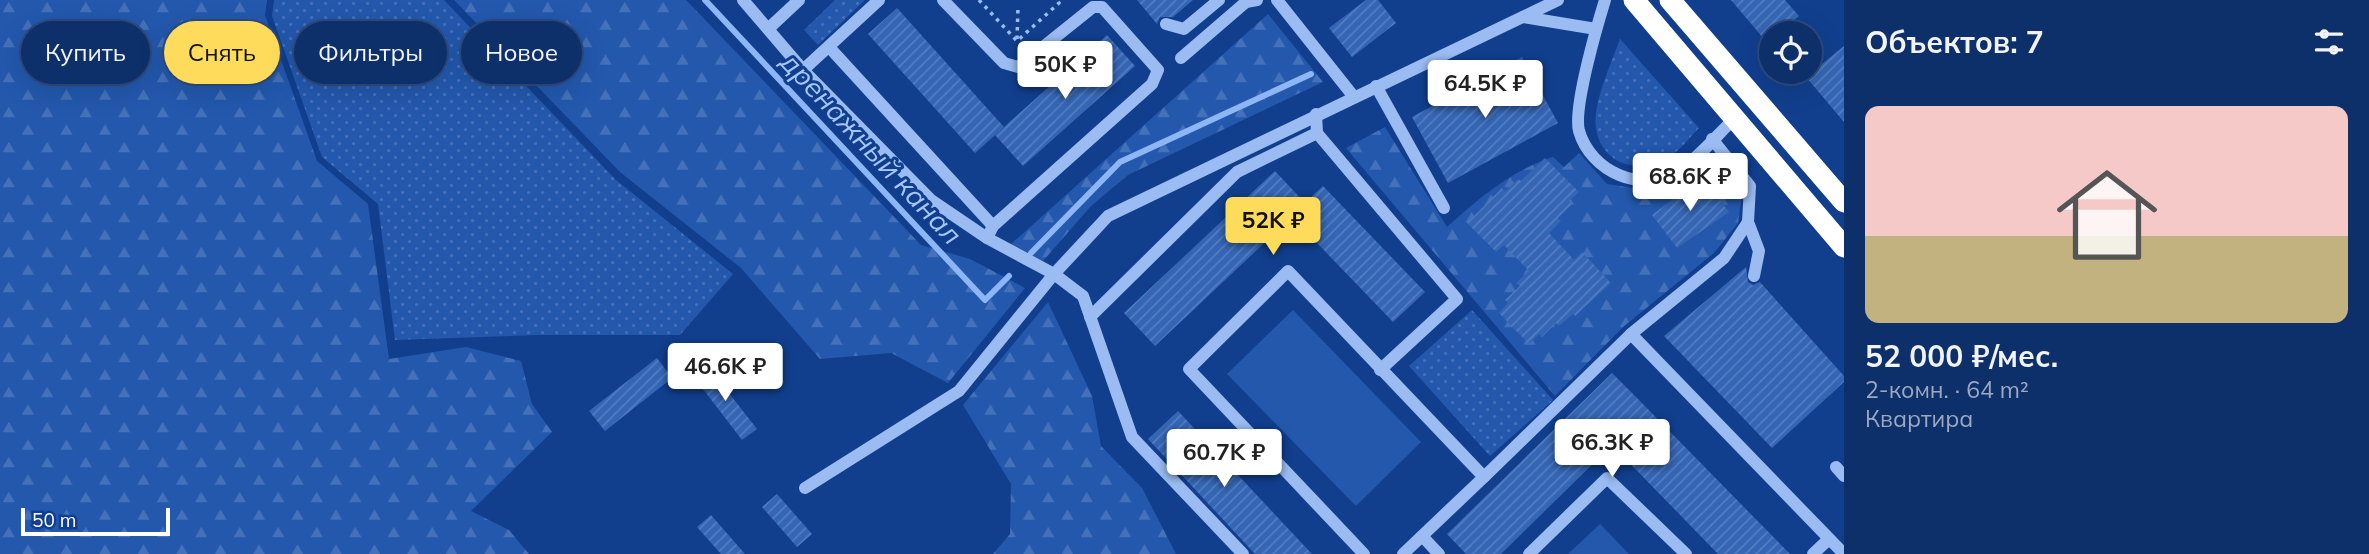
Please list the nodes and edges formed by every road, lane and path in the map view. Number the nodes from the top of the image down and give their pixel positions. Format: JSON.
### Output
{"nodes":[{"id":1,"x":743,"y":0,"type":"edge"},
{"id":2,"x":799,"y":0,"type":"edge"},
{"id":3,"x":879,"y":0,"type":"edge"},
{"id":4,"x":943,"y":0,"type":"edge"},
{"id":5,"x":1056,"y":0,"type":"edge"},
{"id":6,"x":1219,"y":0,"type":"edge"},
{"id":7,"x":1257,"y":0,"type":"edge"},
{"id":8,"x":1277,"y":0,"type":"edge"},
{"id":9,"x":1558,"y":0,"type":"edge"},
{"id":10,"x":1605,"y":0,"type":"edge"},
{"id":11,"x":1634,"y":0,"type":"edge"},
{"id":12,"x":1670,"y":0,"type":"edge"},
{"id":13,"x":982,"y":1,"type":"edge"},
{"id":14,"x":1018,"y":7,"type":"dead end"},
{"id":15,"x":1523,"y":16,"type":"junction"},
{"id":16,"x":1166,"y":24,"type":"dead end"},
{"id":17,"x":768,"y":29,"type":"junction"},
{"id":18,"x":1596,"y":29,"type":"junction"},
{"id":19,"x":1017,"y":41,"type":"junction"},
{"id":20,"x":829,"y":47,"type":"junction"},
{"id":21,"x":1181,"y":58,"type":"dead end"},
{"id":22,"x":803,"y":70,"type":"junction"},
{"id":23,"x":1376,"y":86,"type":"junction"},
{"id":24,"x":1353,"y":97,"type":"junction"},
{"id":25,"x":1316,"y":114,"type":"junction"},
{"id":26,"x":1733,"y":120,"type":"junction"},
{"id":27,"x":1317,"y":133,"type":"junction"},
{"id":28,"x":1712,"y":139,"type":"junction"},
{"id":29,"x":1844,"y":202,"type":"edge"},
{"id":30,"x":1444,"y":208,"type":"dead end"},
{"id":31,"x":1748,"y":222,"type":"junction"},
{"id":32,"x":990,"y":232,"type":"junction"},
{"id":33,"x":1844,"y":247,"type":"edge"},
{"id":34,"x":1054,"y":274,"type":"junction"},
{"id":35,"x":1754,"y":276,"type":"dead end"},
{"id":36,"x":1090,"y":317,"type":"junction"},
{"id":37,"x":1631,"y":334,"type":"junction"},
{"id":38,"x":1380,"y":370,"type":"junction"},
{"id":39,"x":1484,"y":477,"type":"junction"},
{"id":40,"x":805,"y":488,"type":"dead end"},
{"id":41,"x":1422,"y":536,"type":"junction"},
{"id":42,"x":1829,"y":539,"type":"junction"},
{"id":43,"x":1243,"y":554,"type":"edge"},
{"id":44,"x":1364,"y":554,"type":"edge"},
{"id":45,"x":1403,"y":554,"type":"edge"},
{"id":46,"x":1439,"y":554,"type":"edge"},
{"id":47,"x":1529,"y":554,"type":"edge"},
{"id":48,"x":1686,"y":554,"type":"edge"},
{"id":49,"x":1813,"y":554,"type":"edge"},
{"id":50,"x":1844,"y":554,"type":"edge"}],
"edges":[{"from":1,"to":17,"type":"street"},
{"from":2,"to":17,"type":"street"},
{"from":3,"to":20,"type":"street"},
{"from":4,"to":32,"type":"street"},
{"from":5,"to":19,"type":"path"},
{"from":6,"to":16,"type":"street"},
{"from":7,"to":21,"type":"street"},
{"from":8,"to":24,"type":"street"},
{"from":9,"to":15,"type":"street"},
{"from":10,"to":18,"type":"street"},
{"from":11,"to":26,"type":"highway"},
{"from":12,"to":29,"type":"highway"},
{"from":13,"to":19,"type":"path"},
{"from":14,"to":19,"type":"path"},
{"from":15,"to":18,"type":"street"},
{"from":15,"to":23,"type":"street"},
{"from":17,"to":22,"type":"street"},
{"from":18,"to":28,"type":"street"},
{"from":20,"to":22,"type":"street"},
{"from":20,"to":32,"type":"street"},
{"from":22,"to":32,"type":"street"},
{"from":23,"to":24,"type":"street"},
{"from":23,"to":30,"type":"street"},
{"from":24,"to":25,"type":"street"},
{"from":25,"to":27,"type":"street"},
{"from":25,"to":34,"type":"street"},
{"from":26,"to":28,"type":"street"},
{"from":26,"to":33,"type":"highway"},
{"from":27,"to":36,"type":"street"},
{"from":27,"to":38,"type":"street"},
{"from":28,"to":31,"type":"street"},
{"from":31,"to":35,"type":"street"},
{"from":31,"to":37,"type":"street"},
{"from":32,"to":34,"type":"street"},
{"from":34,"to":36,"type":"street"},
{"from":34,"to":40,"type":"street"},
{"from":36,"to":43,"type":"street"},
{"from":37,"to":39,"type":"street"},
{"from":37,"to":42,"type":"street"},
{"from":38,"to":39,"type":"street"},
{"from":38,"to":44,"type":"street"},
{"from":39,"to":41,"type":"street"},
{"from":41,"to":45,"type":"street"},
{"from":41,"to":46,"type":"street"},
{"from":42,"to":49,"type":"street"},
{"from":42,"to":50,"type":"street"},
{"from":47,"to":48,"type":"street"}]}
